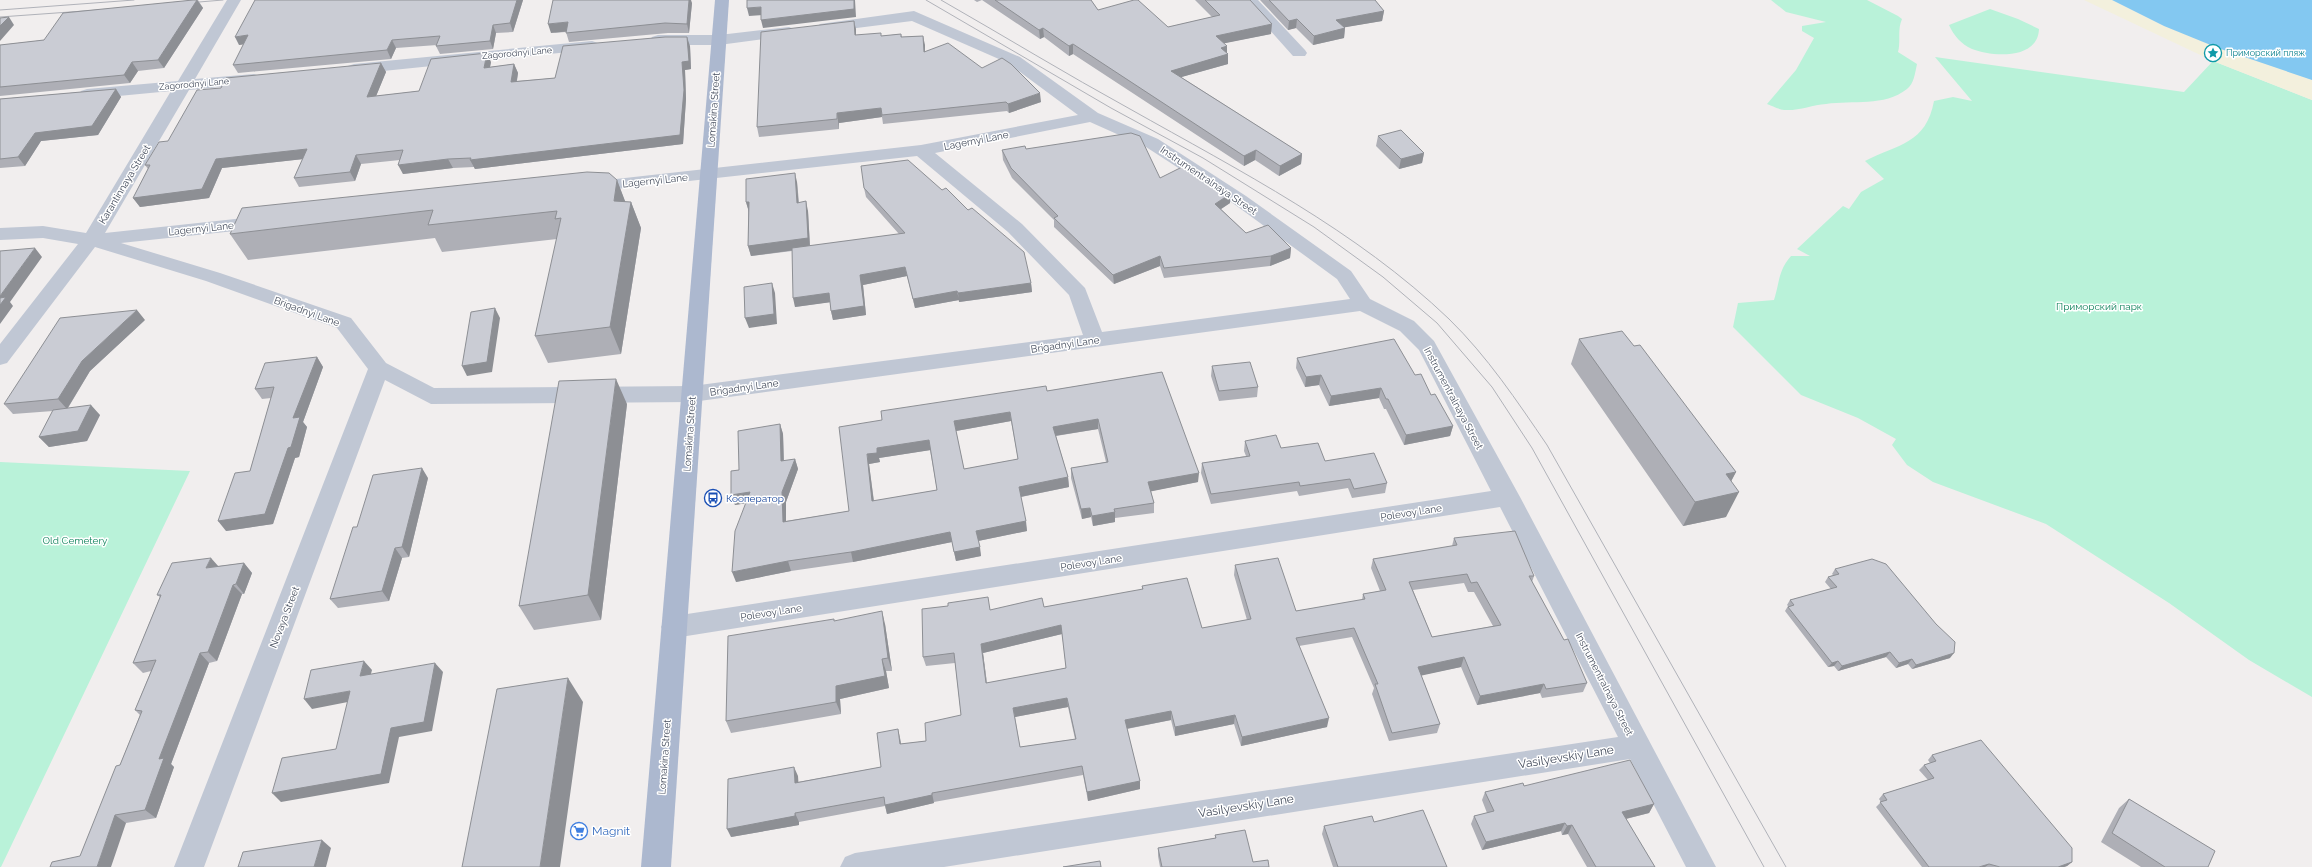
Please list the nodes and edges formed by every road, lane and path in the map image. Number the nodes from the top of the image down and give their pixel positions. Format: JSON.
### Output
{"nodes":[{"id":1,"x":234,"y":0,"type":"edge"},
{"id":2,"x":722,"y":0,"type":"edge"},
{"id":3,"x":1250,"y":0,"type":"edge"},
{"id":4,"x":719,"y":40,"type":"junction"},
{"id":5,"x":644,"y":41,"type":"edge"},
{"id":6,"x":604,"y":45,"type":"edge"},
{"id":7,"x":1299,"y":53,"type":"dead end"},
{"id":8,"x":342,"y":70,"type":"edge"},
{"id":9,"x":271,"y":77,"type":"edge"},
{"id":10,"x":184,"y":85,"type":"junction"},
{"id":11,"x":69,"y":96,"type":"edge"},
{"id":12,"x":1092,"y":117,"type":"junction"},
{"id":13,"x":921,"y":150,"type":"junction"},
{"id":14,"x":708,"y":174,"type":"junction"},
{"id":15,"x":574,"y":189,"type":"edge"},
{"id":16,"x":281,"y":220,"type":"edge"},
{"id":17,"x":0,"y":234,"type":"edge"},
{"id":18,"x":91,"y":240,"type":"junction"},
{"id":19,"x":1362,"y":304,"type":"junction"},
{"id":20,"x":1095,"y":340,"type":"junction"},
{"id":21,"x":0,"y":358,"type":"edge"},
{"id":22,"x":380,"y":368,"type":"junction"},
{"id":23,"x":692,"y":394,"type":"junction"},
{"id":24,"x":1508,"y":497,"type":"junction"},
{"id":25,"x":674,"y":627,"type":"junction"},
{"id":26,"x":1636,"y":746,"type":"junction"},
{"id":27,"x":190,"y":867,"type":"edge"},
{"id":28,"x":656,"y":867,"type":"edge"},
{"id":29,"x":855,"y":867,"type":"edge"},
{"id":30,"x":1701,"y":867,"type":"edge"}],
"edges":[{"from":1,"to":10,"type":"street","name":"Karantinnaya Street"},
{"from":2,"to":4,"type":"main road","name":"Lomakina Street"},
{"from":3,"to":7,"type":"street"},
{"from":4,"to":5,"type":"street"},
{"from":4,"to":12,"type":"street","name":"Instrumentralnaya Street"},
{"from":4,"to":14,"type":"main road","name":"Lomakina Street"},
{"from":6,"to":8,"type":"street","name":"Zagorodnyi Lane"},
{"from":9,"to":10,"type":"street","name":"Zagorodnyi Lane"},
{"from":10,"to":11,"type":"street","name":"Zagorodnyi Lane"},
{"from":10,"to":18,"type":"street","name":"Karantinnaya Street"},
{"from":12,"to":13,"type":"street","name":"Lagernyi Lane"},
{"from":12,"to":19,"type":"street","name":"Instrumentralnaya Street"},
{"from":13,"to":14,"type":"street","name":"Lagernyi Lane"},
{"from":13,"to":20,"type":"street"},
{"from":14,"to":15,"type":"street","name":"Lagernyi Lane"},
{"from":14,"to":23,"type":"main road","name":"Lomakina Street"},
{"from":16,"to":18,"type":"street","name":"Lagernyi Lane"},
{"from":17,"to":18,"type":"street","name":"Lagernyi Lane"},
{"from":18,"to":21,"type":"street","name":"Karantinnaya Street"},
{"from":18,"to":22,"type":"street","name":"Brigadnyi Lane"},
{"from":19,"to":20,"type":"street","name":"Brigadnyi Lane"},
{"from":19,"to":24,"type":"street","name":"Instrumentralnaya Street"},
{"from":20,"to":23,"type":"street","name":"Brigadnyi Lane"},
{"from":22,"to":23,"type":"street","name":"Brigadnyi Lane"},
{"from":22,"to":27,"type":"street","name":"Novaya Street"},
{"from":23,"to":25,"type":"main road","name":"Lomakina Street"},
{"from":24,"to":25,"type":"street","name":"Polevoy Lane"},
{"from":24,"to":26,"type":"street","name":"Instrumentralnaya Street"},
{"from":25,"to":28,"type":"main road","name":"Lomakina Street"},
{"from":26,"to":29,"type":"street","name":"Vasilyevskiy Lane"},
{"from":26,"to":30,"type":"street","name":"Instrumentralnaya Street"}]}
